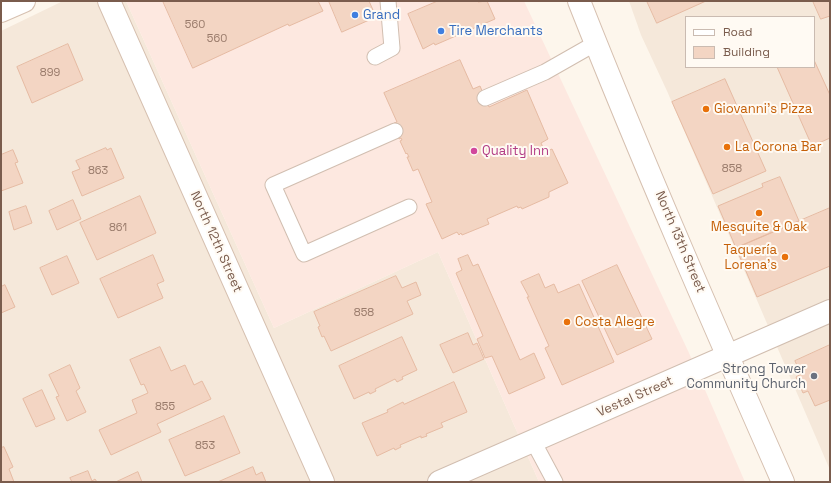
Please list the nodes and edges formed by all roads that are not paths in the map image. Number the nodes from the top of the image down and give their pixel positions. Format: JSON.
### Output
{"nodes":[{"id":1,"x":24,"y":1,"type":"edge"},
{"id":2,"x":109,"y":1,"type":"edge"},
{"id":3,"x":388,"y":1,"type":"edge"},
{"id":4,"x":579,"y":1,"type":"edge"},
{"id":5,"x":1,"y":11,"type":"edge"},
{"id":6,"x":596,"y":43,"type":"junction"},
{"id":7,"x":375,"y":57,"type":"dead end"},
{"id":8,"x":485,"y":98,"type":"dead end"},
{"id":9,"x":395,"y":131,"type":"dead end"},
{"id":10,"x":409,"y":207,"type":"dead end"},
{"id":11,"x":830,"y":311,"type":"edge"},
{"id":12,"x":728,"y":356,"type":"junction"},
{"id":13,"x":533,"y":441,"type":"junction"},
{"id":14,"x":323,"y":482,"type":"edge"},
{"id":15,"x":439,"y":482,"type":"edge"},
{"id":16,"x":555,"y":482,"type":"edge"},
{"id":17,"x":783,"y":482,"type":"edge"}],
"edges":[{"from":1,"to":5,"type":"street"},
{"from":2,"to":14,"type":"street","name":"North 12th Street"},
{"from":3,"to":7,"type":"lane"},
{"from":4,"to":6,"type":"street","name":"North 13th Street"},
{"from":6,"to":8,"type":"lane"},
{"from":6,"to":12,"type":"street","name":"North 13th Street"},
{"from":9,"to":10,"type":"lane"},
{"from":11,"to":12,"type":"street","name":"Vestal Street"},
{"from":12,"to":13,"type":"street","name":"Vestal Street"},
{"from":12,"to":17,"type":"street","name":"North 13th Street"},
{"from":13,"to":15,"type":"street","name":"Vestal Street"},
{"from":13,"to":16,"type":"lane"}]}
